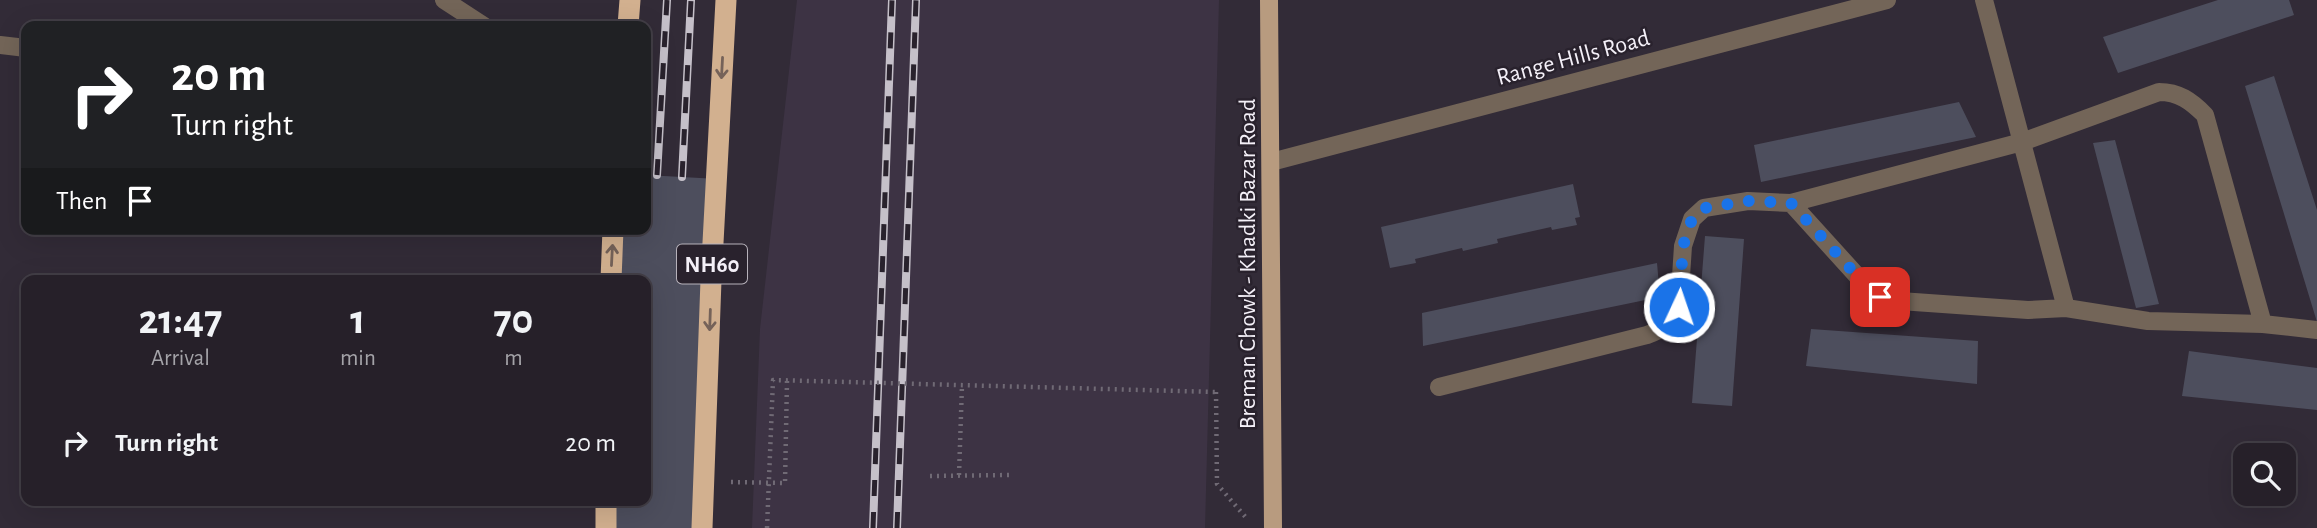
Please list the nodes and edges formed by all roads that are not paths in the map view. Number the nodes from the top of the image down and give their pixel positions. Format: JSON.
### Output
{"nodes":[{"id":1,"x":444,"y":0,"type":"edge"},
{"id":2,"x":630,"y":0,"type":"edge"},
{"id":3,"x":726,"y":0,"type":"edge"},
{"id":4,"x":1269,"y":0,"type":"edge"},
{"id":5,"x":1887,"y":0,"type":"edge"},
{"id":6,"x":1984,"y":0,"type":"edge"},
{"id":7,"x":476,"y":21,"type":"edge"},
{"id":8,"x":628,"y":21,"type":"edge"},
{"id":9,"x":0,"y":45,"type":"edge"},
{"id":10,"x":21,"y":47,"type":"edge"},
{"id":11,"x":2022,"y":142,"type":"junction"},
{"id":12,"x":1271,"y":162,"type":"junction"},
{"id":13,"x":1791,"y":203,"type":"junction"},
{"id":14,"x":613,"y":235,"type":"edge"},
{"id":15,"x":611,"y":275,"type":"edge"},
{"id":16,"x":2066,"y":309,"type":"junction"},
{"id":17,"x":2263,"y":324,"type":"junction"},
{"id":18,"x":2317,"y":330,"type":"edge"},
{"id":19,"x":1439,"y":387,"type":"dead end"},
{"id":20,"x":606,"y":506,"type":"edge"},
{"id":21,"x":606,"y":528,"type":"edge"},
{"id":22,"x":702,"y":528,"type":"edge"},
{"id":23,"x":1273,"y":528,"type":"edge"}],
"edges":[{"from":1,"to":7,"type":"street"},
{"from":2,"to":8,"type":"highway"},
{"from":3,"to":22,"type":"highway","number":"NH60","one_way":true},
{"from":4,"to":12,"type":"main road","name":"Breman Chowk - Khadki Bazar Road"},
{"from":5,"to":12,"type":"street","name":"Range Hills Road"},
{"from":6,"to":11,"type":"street"},
{"from":9,"to":10,"type":"street"},
{"from":11,"to":13,"type":"street"},
{"from":11,"to":16,"type":"street"},
{"from":11,"to":17,"type":"street"},
{"from":12,"to":23,"type":"main road","name":"Breman Chowk - Khadki Bazar Road"},
{"from":13,"to":16,"type":"street"},
{"from":13,"to":19,"type":"street"},
{"from":15,"to":14,"type":"highway","one_way":true},
{"from":16,"to":17,"type":"street"},
{"from":17,"to":18,"type":"street"},
{"from":20,"to":21,"type":"highway"}]}
